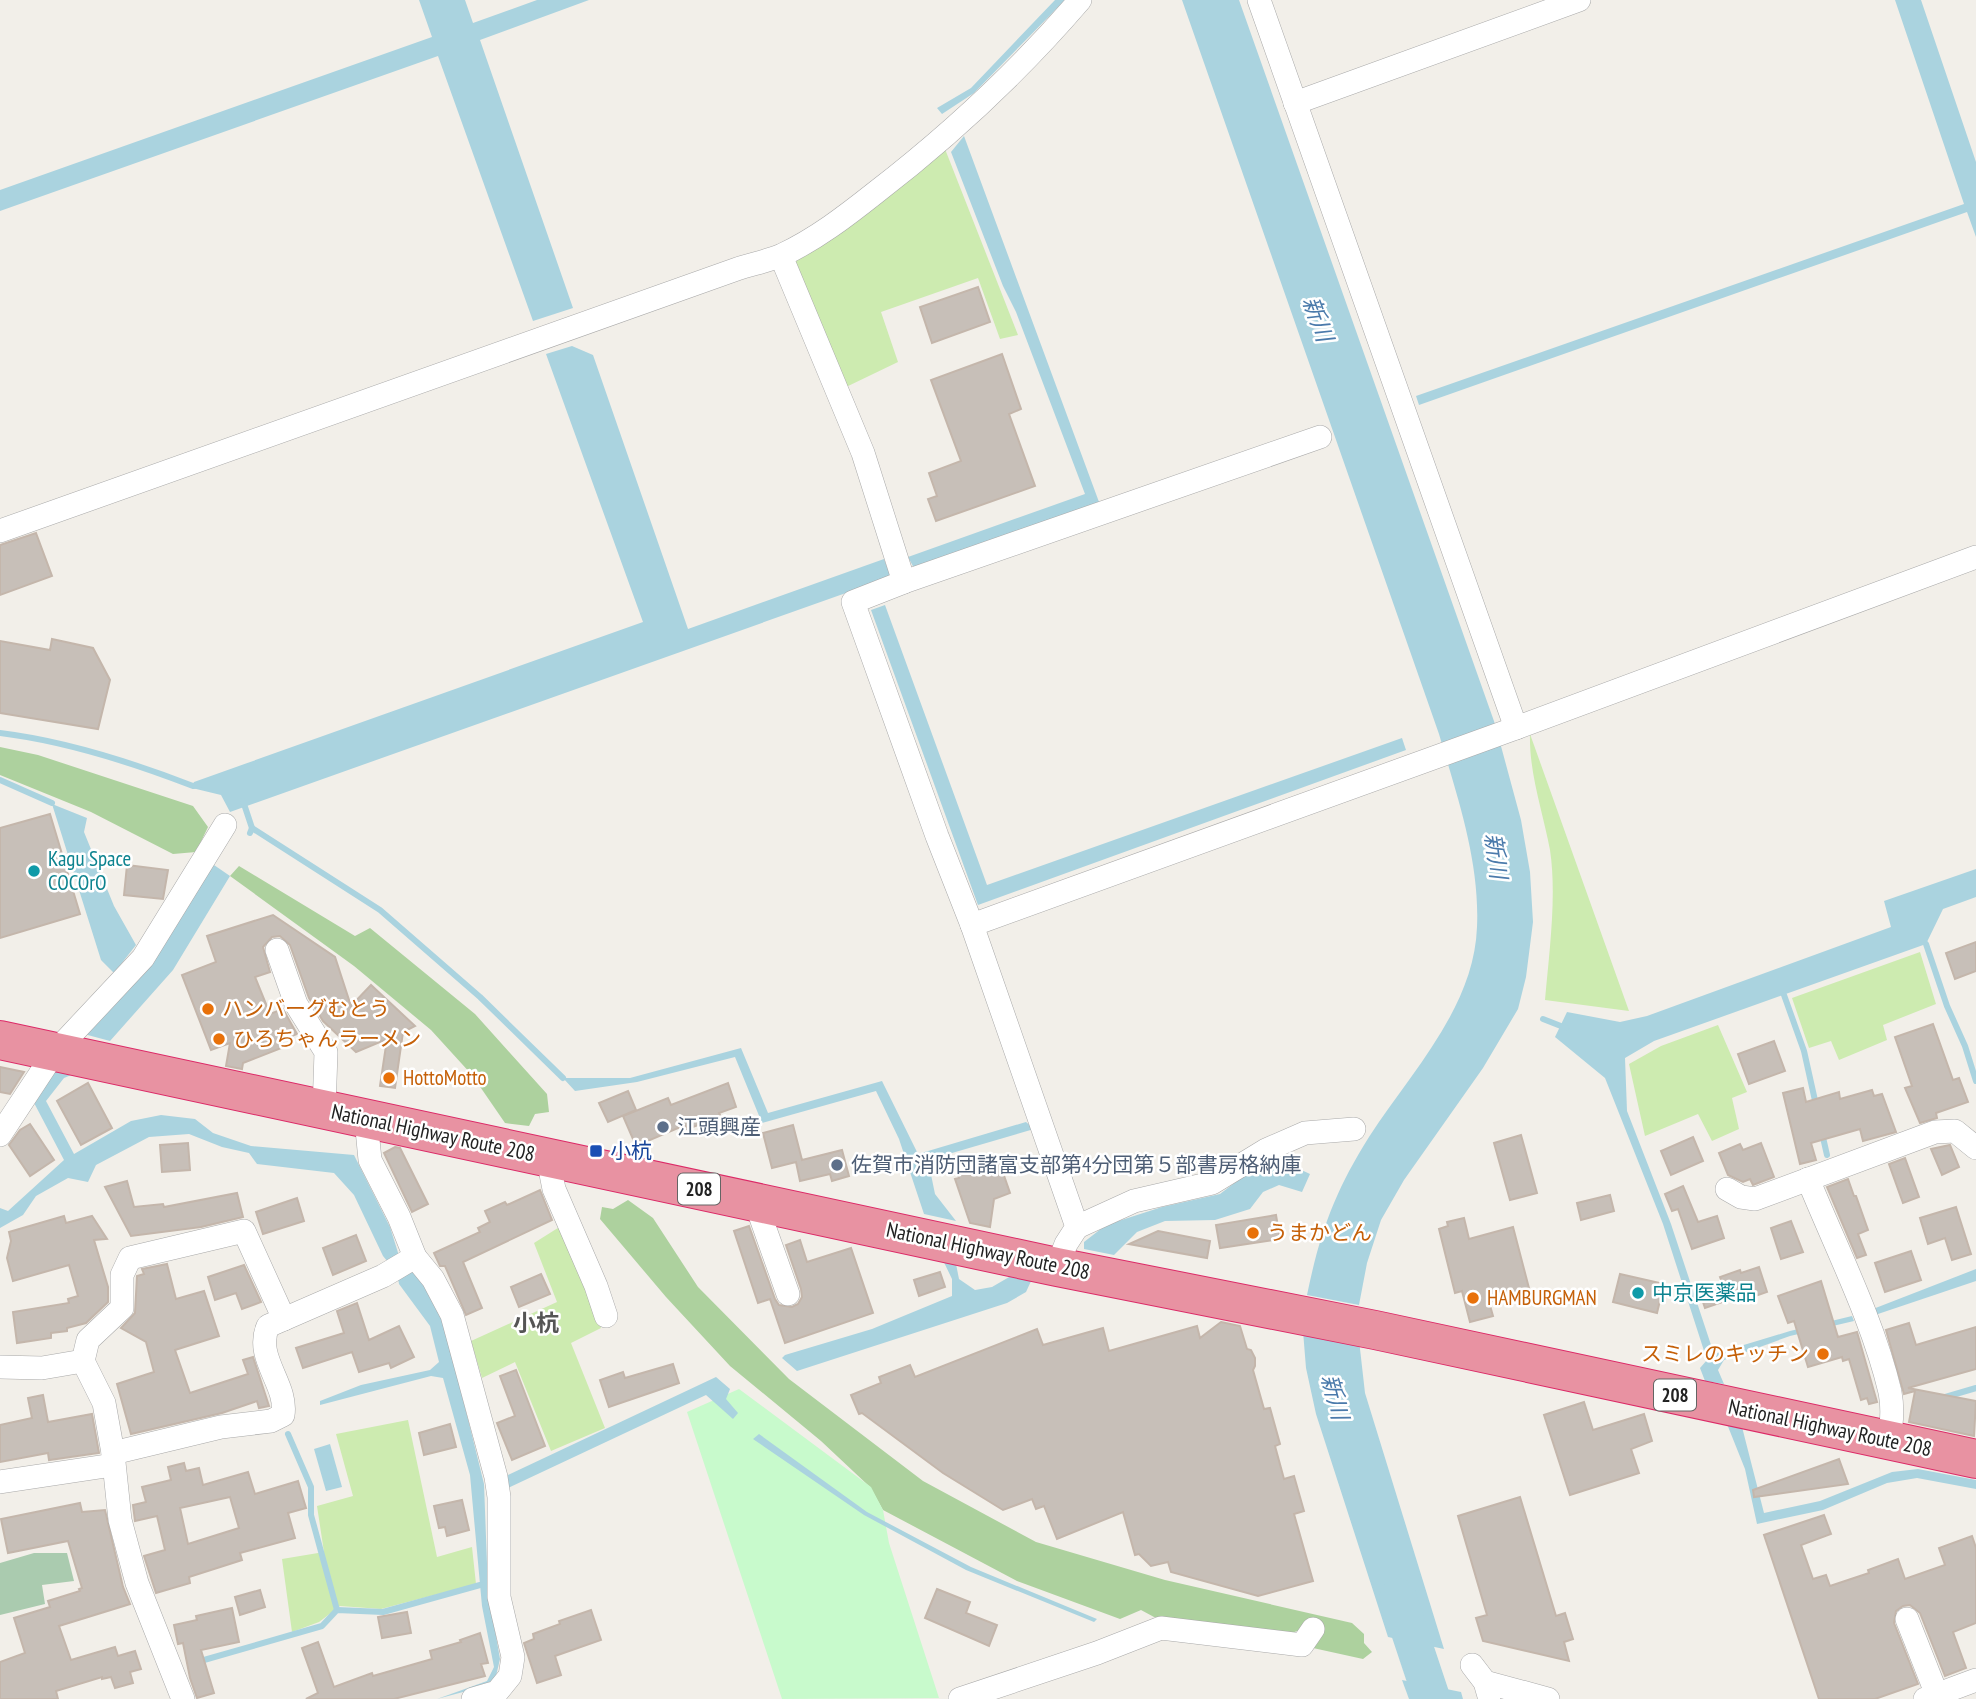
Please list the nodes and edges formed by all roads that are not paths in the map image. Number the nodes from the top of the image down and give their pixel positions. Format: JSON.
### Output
{"nodes":[{"id":1,"x":1080,"y":0,"type":"edge"},
{"id":2,"x":1259,"y":0,"type":"edge"},
{"id":3,"x":1579,"y":0,"type":"edge"},
{"id":4,"x":1295,"y":103,"type":"junction"},
{"id":5,"x":780,"y":256,"type":"junction"},
{"id":6,"x":1320,"y":437,"type":"dead end"},
{"id":7,"x":0,"y":531,"type":"edge"},
{"id":8,"x":1976,"y":557,"type":"edge"},
{"id":9,"x":904,"y":582,"type":"junction"},
{"id":10,"x":1516,"y":728,"type":"junction"},
{"id":11,"x":225,"y":825,"type":"dead end"},
{"id":12,"x":972,"y":925,"type":"junction"},
{"id":13,"x":277,"y":950,"type":"dead end"},
{"id":14,"x":0,"y":1040,"type":"edge"},
{"id":15,"x":54,"y":1053,"type":"junction"},
{"id":16,"x":324,"y":1110,"type":"junction"},
{"id":17,"x":366,"y":1119,"type":"junction"},
{"id":18,"x":1354,"y":1129,"type":"dead end"},
{"id":19,"x":0,"y":1135,"type":"edge"},
{"id":20,"x":1976,"y":1148,"type":"edge"},
{"id":21,"x":555,"y":1158,"type":"junction"},
{"id":22,"x":1808,"y":1179,"type":"junction"},
{"id":23,"x":1727,"y":1189,"type":"dead end"},
{"id":24,"x":761,"y":1203,"type":"junction"},
{"id":25,"x":1077,"y":1227,"type":"junction"},
{"id":26,"x":415,"y":1257,"type":"junction"},
{"id":27,"x":1057,"y":1267,"type":"junction"},
{"id":28,"x":788,"y":1294,"type":"dead end"},
{"id":29,"x":606,"y":1316,"type":"dead end"},
{"id":30,"x":284,"y":1319,"type":"junction"},
{"id":31,"x":83,"y":1361,"type":"junction"},
{"id":32,"x":0,"y":1367,"type":"edge"},
{"id":33,"x":1888,"y":1441,"type":"junction"},
{"id":34,"x":113,"y":1459,"type":"junction"},
{"id":35,"x":1976,"y":1459,"type":"edge"},
{"id":36,"x":0,"y":1482,"type":"edge"},
{"id":37,"x":1907,"y":1619,"type":"dead end"},
{"id":38,"x":1313,"y":1629,"type":"dead end"},
{"id":39,"x":1976,"y":1680,"type":"edge"},
{"id":40,"x":1482,"y":1682,"type":"edge"},
{"id":41,"x":498,"y":1696,"type":"edge"},
{"id":42,"x":1931,"y":1697,"type":"edge"},
{"id":43,"x":183,"y":1699,"type":"edge"},
{"id":44,"x":473,"y":1699,"type":"edge"},
{"id":45,"x":960,"y":1699,"type":"edge"},
{"id":46,"x":1548,"y":1699,"type":"edge"}],
"edges":[{"from":1,"to":5,"type":"street"},
{"from":2,"to":4,"type":"street"},
{"from":3,"to":4,"type":"street"},
{"from":4,"to":10,"type":"street"},
{"from":5,"to":7,"type":"street"},
{"from":5,"to":9,"type":"street"},
{"from":6,"to":9,"type":"street"},
{"from":8,"to":10,"type":"street"},
{"from":9,"to":12,"type":"street"},
{"from":10,"to":12,"type":"street"},
{"from":11,"to":15,"type":"street"},
{"from":12,"to":25,"type":"street"},
{"from":13,"to":16,"type":"street"},
{"from":14,"to":15,"type":"highway","name":"National Highway Route 208","number":"208"},
{"from":15,"to":16,"type":"highway","name":"National Highway Route 208","number":"208"},
{"from":15,"to":19,"type":"street"},
{"from":16,"to":17,"type":"highway","name":"National Highway Route 208","number":"208"},
{"from":17,"to":21,"type":"highway","name":"National Highway Route 208","number":"208"},
{"from":17,"to":26,"type":"street"},
{"from":18,"to":25,"type":"street"},
{"from":20,"to":22,"type":"street"},
{"from":21,"to":24,"type":"highway","name":"National Highway Route 208","number":"208"},
{"from":21,"to":29,"type":"street"},
{"from":22,"to":23,"type":"street"},
{"from":22,"to":33,"type":"street"},
{"from":24,"to":27,"type":"highway","name":"National Highway Route 208","number":"208"},
{"from":24,"to":28,"type":"street"},
{"from":25,"to":27,"type":"street"},
{"from":26,"to":30,"type":"street"},
{"from":26,"to":41,"type":"street"},
{"from":27,"to":33,"type":"highway","name":"National Highway Route 208","number":"208"},
{"from":30,"to":31,"type":"street"},
{"from":30,"to":34,"type":"street"},
{"from":31,"to":32,"type":"street"},
{"from":31,"to":34,"type":"street"},
{"from":33,"to":35,"type":"highway","name":"National Highway Route 208","number":"208"},
{"from":34,"to":36,"type":"street"},
{"from":34,"to":43,"type":"street"},
{"from":37,"to":42,"type":"street"},
{"from":38,"to":45,"type":"street"},
{"from":39,"to":42,"type":"street"},
{"from":40,"to":46,"type":"street"},
{"from":41,"to":44,"type":"street"}]}
